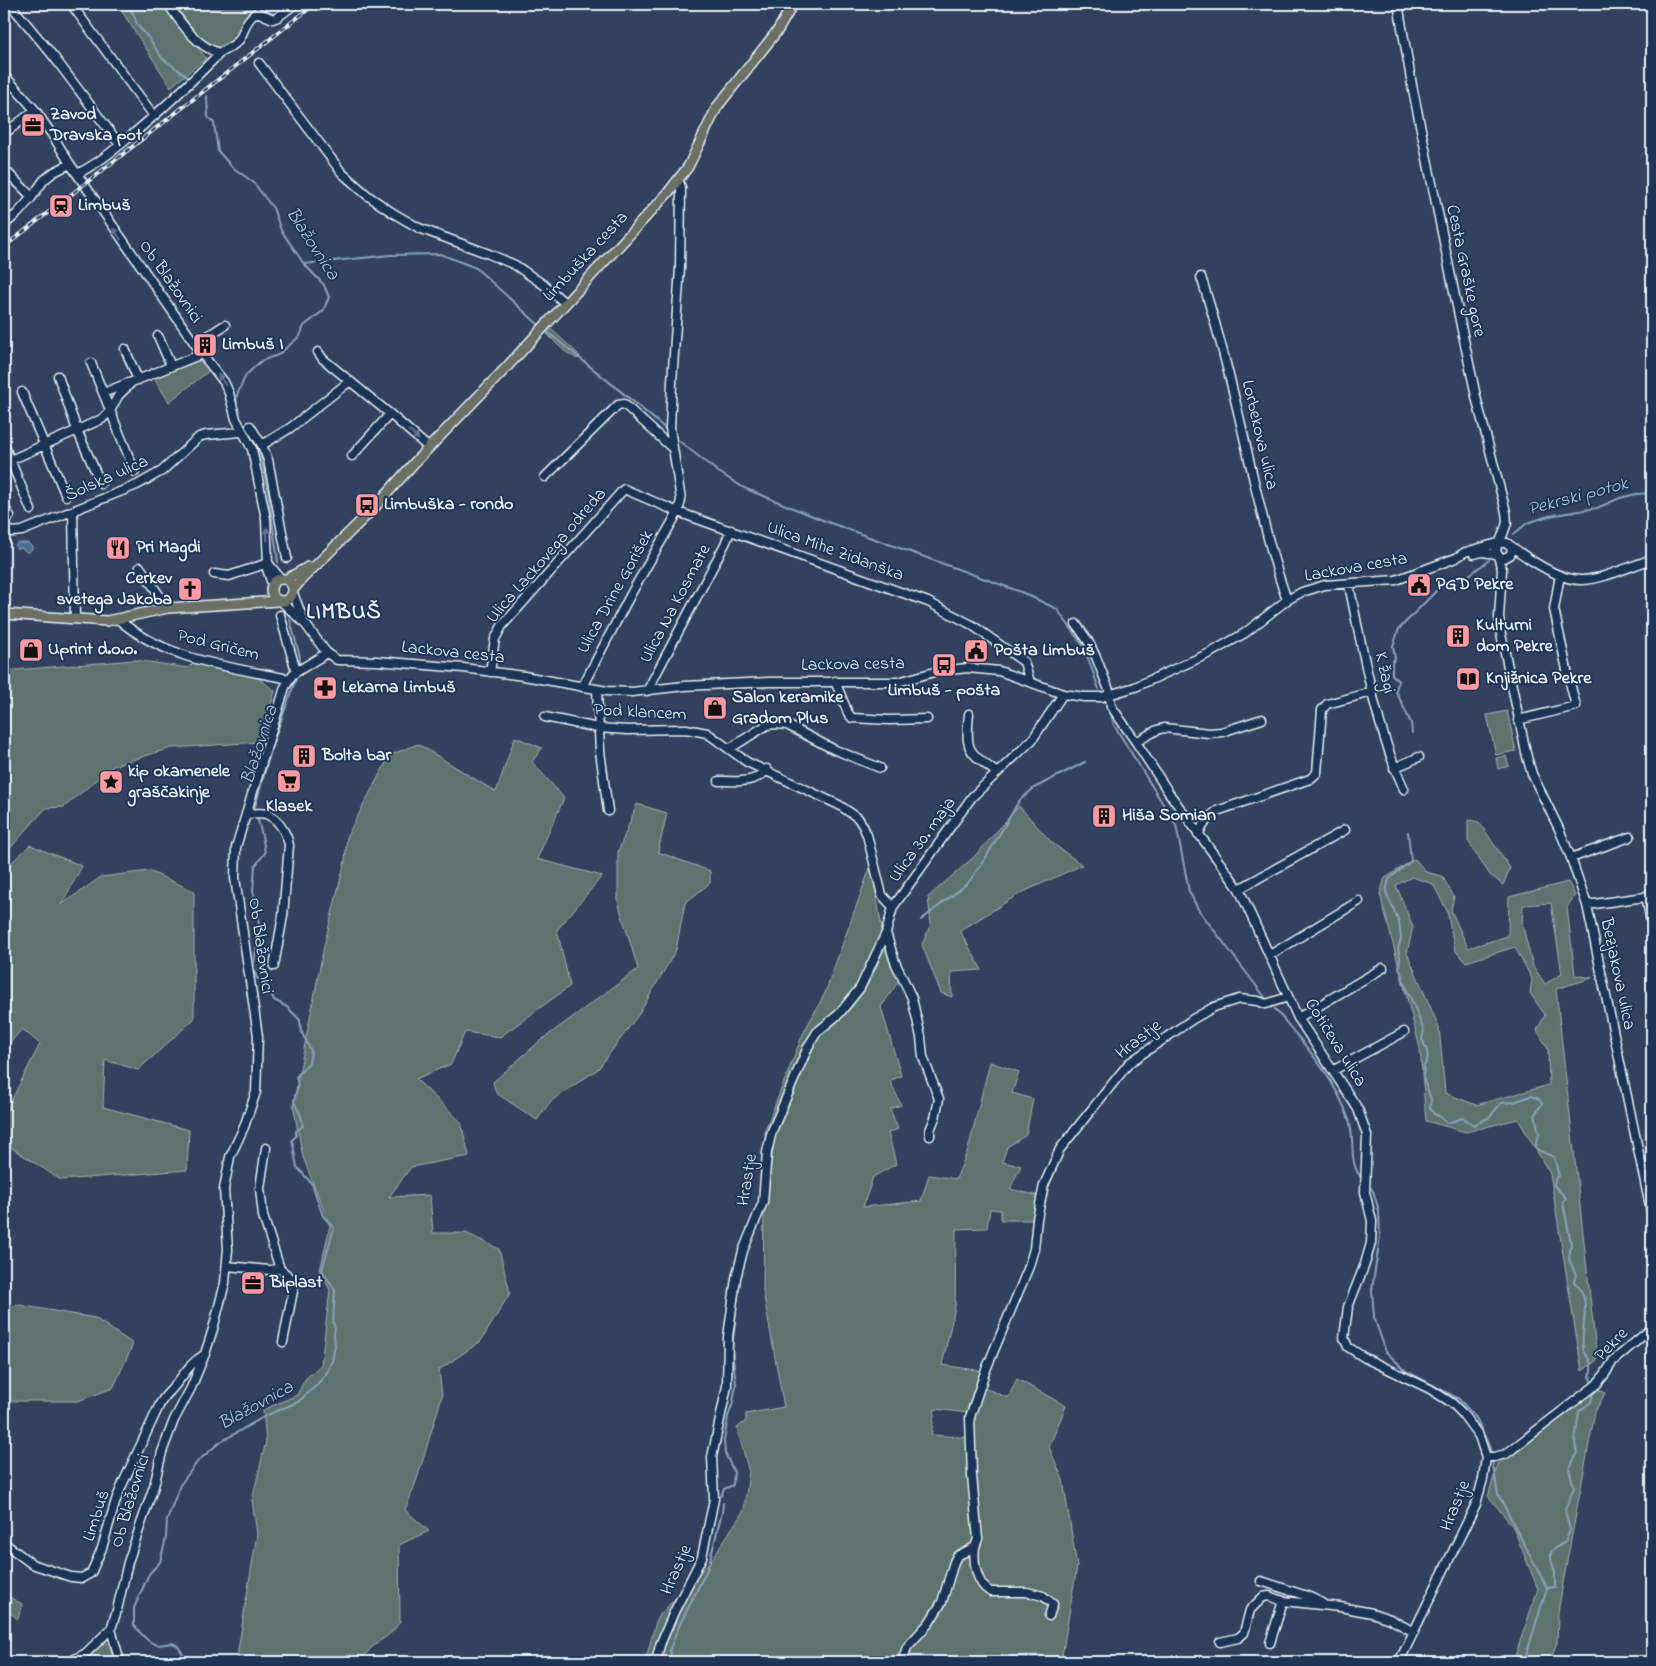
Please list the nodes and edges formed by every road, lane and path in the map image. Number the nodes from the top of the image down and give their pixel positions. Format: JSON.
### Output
{"nodes":[{"id":1,"x":10,"y":4,"type":"edge"},
{"id":2,"x":71,"y":4,"type":"edge"},
{"id":3,"x":168,"y":4,"type":"edge"},
{"id":4,"x":262,"y":4,"type":"edge"},
{"id":5,"x":295,"y":4,"type":"edge"},
{"id":6,"x":793,"y":4,"type":"edge"},
{"id":7,"x":1398,"y":4,"type":"edge"},
{"id":8,"x":257,"y":12,"type":"junction"},
{"id":9,"x":219,"y":53,"type":"junction"},
{"id":10,"x":259,"y":63,"type":"dead end"},
{"id":11,"x":4,"y":75,"type":"edge"},
{"id":12,"x":35,"y":110,"type":"junction"},
{"id":13,"x":154,"y":116,"type":"junction"},
{"id":14,"x":4,"y":134,"type":"edge"},
{"id":15,"x":120,"y":145,"type":"junction"},
{"id":16,"x":70,"y":164,"type":"junction"},
{"id":17,"x":4,"y":169,"type":"edge"},
{"id":18,"x":77,"y":174,"type":"junction"},
{"id":19,"x":678,"y":180,"type":"junction"},
{"id":20,"x":32,"y":197,"type":"junction"},
{"id":21,"x":4,"y":224,"type":"edge"},
{"id":22,"x":1201,"y":277,"type":"dead end"},
{"id":23,"x":565,"y":303,"type":"junction"},
{"id":24,"x":225,"y":325,"type":"dead end"},
{"id":25,"x":158,"y":336,"type":"dead end"},
{"id":26,"x":195,"y":344,"type":"junction"},
{"id":27,"x":125,"y":348,"type":"dead end"},
{"id":28,"x":318,"y":352,"type":"dead end"},
{"id":29,"x":202,"y":354,"type":"junction"},
{"id":30,"x":91,"y":362,"type":"dead end"},
{"id":31,"x":171,"y":366,"type":"junction"},
{"id":32,"x":58,"y":376,"type":"dead end"},
{"id":33,"x":135,"y":381,"type":"junction"},
{"id":34,"x":350,"y":382,"type":"junction"},
{"id":35,"x":22,"y":392,"type":"dead end"},
{"id":36,"x":103,"y":393,"type":"junction"},
{"id":37,"x":110,"y":411,"type":"junction"},
{"id":38,"x":390,"y":414,"type":"junction"},
{"id":39,"x":250,"y":426,"type":"dead end"},
{"id":40,"x":77,"y":430,"type":"junction"},
{"id":41,"x":241,"y":432,"type":"junction"},
{"id":42,"x":4,"y":445,"type":"edge"},
{"id":43,"x":44,"y":445,"type":"junction"},
{"id":44,"x":262,"y":445,"type":"junction"},
{"id":45,"x":429,"y":448,"type":"junction"},
{"id":46,"x":672,"y":448,"type":"junction"},
{"id":47,"x":352,"y":456,"type":"dead end"},
{"id":48,"x":7,"y":461,"type":"edge"},
{"id":49,"x":135,"y":472,"type":"dead end"},
{"id":50,"x":545,"y":478,"type":"dead end"},
{"id":51,"x":101,"y":484,"type":"dead end"},
{"id":52,"x":268,"y":493,"type":"junction"},
{"id":53,"x":66,"y":496,"type":"dead end"},
{"id":54,"x":4,"y":507,"type":"edge"},
{"id":55,"x":31,"y":510,"type":"dead end"},
{"id":56,"x":73,"y":511,"type":"junction"},
{"id":57,"x":678,"y":512,"type":"junction"},
{"id":58,"x":10,"y":516,"type":"dead end"},
{"id":59,"x":1507,"y":523,"type":"junction"},
{"id":60,"x":4,"y":529,"type":"edge"},
{"id":61,"x":731,"y":530,"type":"junction"},
{"id":62,"x":1499,"y":543,"type":"junction"},
{"id":63,"x":1510,"y":545,"type":"junction"},
{"id":64,"x":329,"y":552,"type":"junction"},
{"id":65,"x":1497,"y":555,"type":"junction"},
{"id":66,"x":1525,"y":556,"type":"junction"},
{"id":67,"x":1508,"y":557,"type":"junction"},
{"id":68,"x":287,"y":558,"type":"dead end"},
{"id":69,"x":1456,"y":558,"type":"junction"},
{"id":70,"x":1652,"y":559,"type":"edge"},
{"id":71,"x":268,"y":563,"type":"junction"},
{"id":72,"x":140,"y":567,"type":"dead end"},
{"id":73,"x":1502,"y":569,"type":"junction"},
{"id":74,"x":214,"y":574,"type":"dead end"},
{"id":75,"x":1560,"y":575,"type":"junction"},
{"id":76,"x":284,"y":579,"type":"junction"},
{"id":77,"x":1349,"y":584,"type":"junction"},
{"id":78,"x":271,"y":586,"type":"junction"},
{"id":79,"x":293,"y":592,"type":"junction"},
{"id":80,"x":1287,"y":600,"type":"junction"},
{"id":81,"x":279,"y":601,"type":"junction"},
{"id":82,"x":231,"y":603,"type":"junction"},
{"id":83,"x":168,"y":608,"type":"junction"},
{"id":84,"x":4,"y":614,"type":"edge"},
{"id":85,"x":280,"y":615,"type":"dead end"},
{"id":86,"x":75,"y":619,"type":"junction"},
{"id":87,"x":118,"y":619,"type":"junction"},
{"id":88,"x":1076,"y":624,"type":"dead end"},
{"id":89,"x":306,"y":626,"type":"junction"},
{"id":90,"x":326,"y":652,"type":"junction"},
{"id":91,"x":490,"y":672,"type":"junction"},
{"id":92,"x":293,"y":674,"type":"junction"},
{"id":93,"x":835,"y":681,"type":"junction"},
{"id":94,"x":1030,"y":682,"type":"junction"},
{"id":95,"x":582,"y":687,"type":"junction"},
{"id":96,"x":597,"y":690,"type":"junction"},
{"id":97,"x":647,"y":691,"type":"junction"},
{"id":98,"x":1372,"y":692,"type":"junction"},
{"id":99,"x":1063,"y":694,"type":"junction"},
{"id":100,"x":1109,"y":696,"type":"junction"},
{"id":101,"x":969,"y":714,"type":"dead end"},
{"id":102,"x":545,"y":717,"type":"dead end"},
{"id":103,"x":927,"y":719,"type":"dead end"},
{"id":104,"x":1262,"y":719,"type":"dead end"},
{"id":105,"x":1518,"y":720,"type":"junction"},
{"id":106,"x":598,"y":728,"type":"junction"},
{"id":107,"x":1136,"y":742,"type":"junction"},
{"id":108,"x":729,"y":749,"type":"junction"},
{"id":109,"x":1419,"y":757,"type":"dead end"},
{"id":110,"x":880,"y":768,"type":"dead end"},
{"id":111,"x":1394,"y":768,"type":"junction"},
{"id":112,"x":766,"y":770,"type":"junction"},
{"id":113,"x":997,"y":772,"type":"junction"},
{"id":114,"x":719,"y":781,"type":"dead end"},
{"id":115,"x":1404,"y":789,"type":"dead end"},
{"id":116,"x":608,"y":812,"type":"dead end"},
{"id":117,"x":249,"y":814,"type":"junction"},
{"id":118,"x":1345,"y":830,"type":"dead end"},
{"id":119,"x":1198,"y":834,"type":"junction"},
{"id":120,"x":1630,"y":837,"type":"dead end"},
{"id":121,"x":1571,"y":858,"type":"junction"},
{"id":122,"x":1240,"y":889,"type":"junction"},
{"id":123,"x":1649,"y":896,"type":"edge"},
{"id":124,"x":1358,"y":901,"type":"dead end"},
{"id":125,"x":1587,"y":905,"type":"junction"},
{"id":126,"x":893,"y":907,"type":"junction"},
{"id":127,"x":1652,"y":928,"type":"edge"},
{"id":128,"x":886,"y":933,"type":"junction"},
{"id":129,"x":1270,"y":955,"type":"junction"},
{"id":130,"x":274,"y":966,"type":"dead end"},
{"id":131,"x":1384,"y":968,"type":"dead end"},
{"id":132,"x":1288,"y":997,"type":"junction"},
{"id":133,"x":1298,"y":1018,"type":"junction"},
{"id":134,"x":1404,"y":1032,"type":"dead end"},
{"id":135,"x":1334,"y":1070,"type":"junction"},
{"id":136,"x":930,"y":1136,"type":"dead end"},
{"id":137,"x":266,"y":1148,"type":"dead end"},
{"id":138,"x":1652,"y":1216,"type":"edge"},
{"id":139,"x":227,"y":1266,"type":"junction"},
{"id":140,"x":280,"y":1269,"type":"junction"},
{"id":141,"x":1652,"y":1328,"type":"edge"},
{"id":142,"x":282,"y":1342,"type":"dead end"},
{"id":143,"x":205,"y":1354,"type":"junction"},
{"id":144,"x":1489,"y":1457,"type":"junction"},
{"id":145,"x":4,"y":1543,"type":"edge"},
{"id":146,"x":976,"y":1547,"type":"junction"},
{"id":147,"x":1261,"y":1581,"type":"dead end"},
{"id":148,"x":1283,"y":1601,"type":"junction"},
{"id":149,"x":1329,"y":1607,"type":"junction"},
{"id":150,"x":1049,"y":1616,"type":"dead end"},
{"id":151,"x":111,"y":1629,"type":"junction"},
{"id":152,"x":1414,"y":1632,"type":"junction"},
{"id":153,"x":1220,"y":1642,"type":"dead end"},
{"id":154,"x":1270,"y":1643,"type":"dead end"},
{"id":155,"x":69,"y":1662,"type":"edge"},
{"id":156,"x":120,"y":1662,"type":"edge"},
{"id":157,"x":656,"y":1662,"type":"edge"},
{"id":158,"x":902,"y":1662,"type":"edge"},
{"id":159,"x":1399,"y":1662,"type":"edge"}],
"edges":[{"from":1,"to":15,"type":"street"},
{"from":2,"to":13,"type":"street"},
{"from":3,"to":9,"type":"street"},
{"from":4,"to":8,"type":"street"},
{"from":5,"to":8,"type":"street"},
{"from":6,"to":19,"type":"main road","name":"Limbuška cesta"},
{"from":7,"to":59,"type":"street","name":"Cesta Graške gore"},
{"from":8,"to":9,"type":"street"},
{"from":9,"to":13,"type":"street"},
{"from":10,"to":23,"type":"street"},
{"from":11,"to":12,"type":"street","name":"Ob Blažovnici"},
{"from":12,"to":14,"type":"street"},
{"from":12,"to":16,"type":"street","name":"Ob Blažovnici"},
{"from":13,"to":15,"type":"street"},
{"from":15,"to":18,"type":"street"},
{"from":16,"to":18,"type":"street","name":"Ob Blažovnici"},
{"from":16,"to":20,"type":"street"},
{"from":17,"to":20,"type":"street"},
{"from":26,"to":18,"type":"street","name":"Ob Blažovnici","one_way":true},
{"from":19,"to":23,"type":"main road","name":"Limbuška cesta"},
{"from":19,"to":46,"type":"street"},
{"from":20,"to":21,"type":"street"},
{"from":22,"to":80,"type":"street","name":"Lorbekova ulica"},
{"from":23,"to":45,"type":"main road","name":"Limbuška cesta"},
{"from":24,"to":26,"type":"street"},
{"from":25,"to":31,"type":"street"},
{"from":26,"to":29,"type":"street","name":"Ob Blažovnici"},
{"from":27,"to":33,"type":"street"},
{"from":28,"to":34,"type":"street"},
{"from":29,"to":31,"type":"street"},
{"from":41,"to":29,"type":"street","name":"Ob Blažovnici","one_way":true},
{"from":30,"to":36,"type":"street"},
{"from":31,"to":33,"type":"street"},
{"from":32,"to":40,"type":"street"},
{"from":33,"to":36,"type":"street"},
{"from":33,"to":37,"type":"street"},
{"from":34,"to":38,"type":"street"},
{"from":34,"to":44,"type":"street"},
{"from":35,"to":43,"type":"street"},
{"from":36,"to":37,"type":"street"},
{"from":37,"to":40,"type":"street"},
{"from":37,"to":49,"type":"street"},
{"from":38,"to":45,"type":"street","one_way":true},
{"from":38,"to":47,"type":"street"},
{"from":39,"to":44,"type":"street","name":"Ob Blažovnici"},
{"from":40,"to":43,"type":"street"},
{"from":40,"to":51,"type":"street"},
{"from":41,"to":52,"type":"street","name":"Ob Blažovnici"},
{"from":41,"to":56,"type":"street","name":"Šolska ulica"},
{"from":42,"to":48,"type":"street"},
{"from":43,"to":48,"type":"street"},
{"from":43,"to":53,"type":"street"},
{"from":44,"to":52,"type":"street","name":"Ob Blažovnici"},
{"from":45,"to":64,"type":"main road","name":"Limbuška cesta"},
{"from":46,"to":50,"type":"street"},
{"from":46,"to":57,"type":"street"},
{"from":48,"to":55,"type":"street"},
{"from":52,"to":68,"type":"street","name":"Ob Blažovnici"},
{"from":71,"to":52,"type":"street","name":"Ob Blažovnici","one_way":true},
{"from":54,"to":58,"type":"street"},
{"from":56,"to":60,"type":"street","name":"Šolska ulica"},
{"from":56,"to":86,"type":"street"},
{"from":57,"to":61,"type":"street","name":"Ulica Mihe Zidanška"},
{"from":57,"to":91,"type":"street","name":"Ulica Lackovega odreda"},
{"from":57,"to":95,"type":"street","name":"Ulica Drine Gorišek"},
{"from":59,"to":62,"type":"street"},
{"from":59,"to":63,"type":"street","name":"Cesta Graške gore"},
{"from":61,"to":94,"type":"street","name":"Ulica Mihe Zidanška"},
{"from":61,"to":97,"type":"street","name":"Ulica Na Kosmate"},
{"from":62,"to":63,"type":"street"},
{"from":62,"to":65,"type":"street"},
{"from":62,"to":69,"type":"street","name":"Lackova cesta"},
{"from":63,"to":66,"type":"street"},
{"from":63,"to":67,"type":"street"},
{"from":64,"to":76,"type":"main road"},
{"from":64,"to":79,"type":"main road"},
{"from":65,"to":67,"type":"street"},
{"from":65,"to":69,"type":"street"},
{"from":65,"to":73,"type":"street","name":"Bezjakova ulica"},
{"from":66,"to":67,"type":"street"},
{"from":66,"to":75,"type":"street"},
{"from":67,"to":73,"type":"street"},
{"from":69,"to":77,"type":"street","name":"Lackova cesta"},
{"from":70,"to":75,"type":"street"},
{"from":71,"to":74,"type":"street"},
{"from":71,"to":76,"type":"street"},
{"from":71,"to":78,"type":"street","name":"Ob Blažovnici"},
{"from":72,"to":83,"type":"street"},
{"from":73,"to":105,"type":"street","name":"Bezjakova ulica"},
{"from":75,"to":105,"type":"street"},
{"from":76,"to":78,"type":"main road"},
{"from":76,"to":79,"type":"main road"},
{"from":77,"to":80,"type":"street","name":"Lackova cesta"},
{"from":77,"to":98,"type":"street","name":"K žagi"},
{"from":78,"to":81,"type":"main road"},
{"from":78,"to":82,"type":"main road"},
{"from":79,"to":81,"type":"main road"},
{"from":79,"to":89,"type":"street"},
{"from":80,"to":100,"type":"street","name":"Lackova cesta"},
{"from":81,"to":82,"type":"main road"},
{"from":81,"to":89,"type":"street"},
{"from":82,"to":83,"type":"main road"},
{"from":83,"to":87,"type":"main road"},
{"from":84,"to":86,"type":"main road"},
{"from":85,"to":92,"type":"street"},
{"from":86,"to":87,"type":"main road"},
{"from":87,"to":92,"type":"street","name":"Pod Gričem"},
{"from":88,"to":100,"type":"street","name":"Cotičeva ulica"},
{"from":89,"to":90,"type":"street"},
{"from":90,"to":91,"type":"street","name":"Lackova cesta"},
{"from":90,"to":92,"type":"street"},
{"from":91,"to":95,"type":"street","name":"Lackova cesta"},
{"from":92,"to":117,"type":"street","name":"Ob Blažovnici"},
{"from":93,"to":94,"type":"street","name":"Lackova cesta"},
{"from":93,"to":97,"type":"street","name":"Lackova cesta"},
{"from":93,"to":103,"type":"street"},
{"from":94,"to":99,"type":"street","name":"Lackova cesta"},
{"from":95,"to":96,"type":"street","name":"Lackova cesta"},
{"from":96,"to":97,"type":"street","name":"Lackova cesta"},
{"from":96,"to":106,"type":"street"},
{"from":98,"to":111,"type":"street","name":"K žagi"},
{"from":98,"to":119,"type":"street"},
{"from":99,"to":100,"type":"street","name":"Lackova cesta"},
{"from":99,"to":113,"type":"street","name":"Ulica 30. maja"},
{"from":100,"to":107,"type":"street","name":"Cotičeva ulica"},
{"from":101,"to":113,"type":"street"},
{"from":102,"to":106,"type":"street","name":"Pod klancem"},
{"from":104,"to":107,"type":"street"},
{"from":105,"to":121,"type":"street","name":"Bezjakova ulica"},
{"from":106,"to":108,"type":"street","name":"Pod klancem"},
{"from":106,"to":116,"type":"street"},
{"from":107,"to":119,"type":"street","name":"Cotičeva ulica"},
{"from":108,"to":110,"type":"street"},
{"from":108,"to":112,"type":"street","name":"Pod klancem"},
{"from":109,"to":111,"type":"street"},
{"from":111,"to":115,"type":"street","name":"K žagi"},
{"from":112,"to":114,"type":"street"},
{"from":112,"to":126,"type":"street","name":"Pod klancem"},
{"from":113,"to":126,"type":"street","name":"Ulica 30. maja"},
{"from":117,"to":130,"type":"street"},
{"from":117,"to":139,"type":"street","name":"Ob Blažovnici"},
{"from":118,"to":122,"type":"street"},
{"from":119,"to":122,"type":"street","name":"Cotičeva ulica"},
{"from":120,"to":121,"type":"street"},
{"from":121,"to":125,"type":"street","name":"Bezjakova ulica"},
{"from":122,"to":129,"type":"street","name":"Cotičeva ulica"},
{"from":123,"to":125,"type":"street"},
{"from":123,"to":127,"type":"street"},
{"from":124,"to":129,"type":"street"},
{"from":125,"to":138,"type":"street","name":"Bezjakova ulica"},
{"from":126,"to":128,"type":"street","name":"Ulica 30. maja"},
{"from":128,"to":136,"type":"street"},
{"from":128,"to":157,"type":"street","name":"Hrastje"},
{"from":129,"to":132,"type":"street","name":"Cotičeva ulica"},
{"from":131,"to":133,"type":"street"},
{"from":132,"to":133,"type":"street","name":"Cotičeva ulica"},
{"from":132,"to":146,"type":"street","name":"Hrastje"},
{"from":133,"to":135,"type":"street","name":"Cotičeva ulica"},
{"from":134,"to":135,"type":"street"},
{"from":135,"to":144,"type":"street","name":"Cotičeva ulica"},
{"from":137,"to":140,"type":"street"},
{"from":139,"to":140,"type":"street"},
{"from":139,"to":143,"type":"street","name":"Ob Blažovnici"},
{"from":140,"to":142,"type":"street"},
{"from":141,"to":144,"type":"street","name":"Pekre"},
{"from":143,"to":145,"type":"street","name":"Limbuš"},
{"from":143,"to":151,"type":"street","name":"Ob Blažovnici"},
{"from":144,"to":152,"type":"street","name":"Hrastje"},
{"from":146,"to":150,"type":"street","name":"Hrastje"},
{"from":146,"to":158,"type":"street"},
{"from":147,"to":149,"type":"street"},
{"from":148,"to":149,"type":"street"},
{"from":148,"to":153,"type":"street"},
{"from":148,"to":154,"type":"street"},
{"from":149,"to":152,"type":"street"},
{"from":151,"to":155,"type":"street"},
{"from":151,"to":156,"type":"street"},
{"from":152,"to":159,"type":"street","name":"Hrastje"}]}
